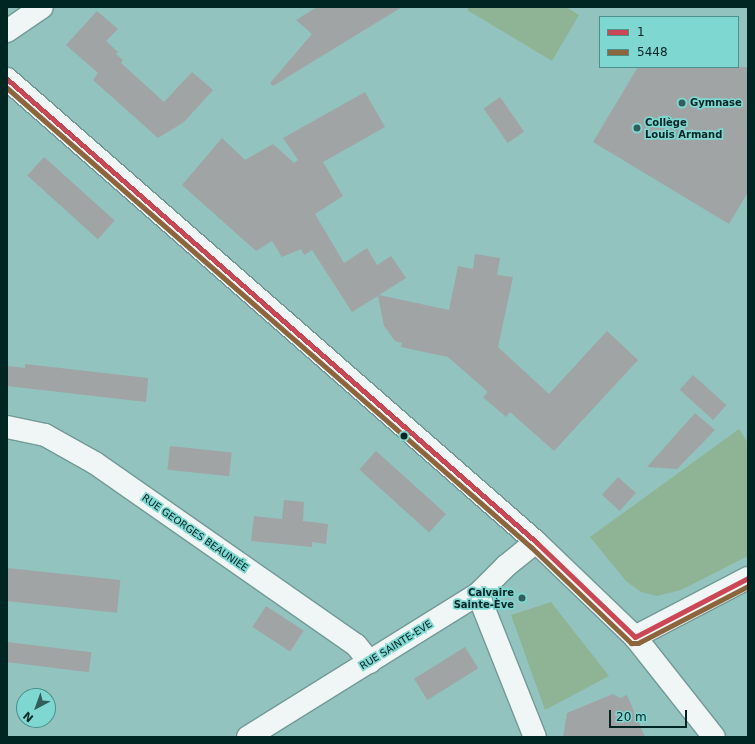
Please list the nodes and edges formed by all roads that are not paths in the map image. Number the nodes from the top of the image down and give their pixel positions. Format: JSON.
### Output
{"nodes":[{"id":1,"x":42,"y":7,"type":"edge"},
{"id":2,"x":7,"y":31,"type":"edge"},
{"id":3,"x":7,"y":79,"type":"edge"},
{"id":4,"x":7,"y":427,"type":"edge"},
{"id":5,"x":536,"y":542,"type":"junction"},
{"id":6,"x":748,"y":578,"type":"edge"},
{"id":7,"x":478,"y":594,"type":"junction"},
{"id":8,"x":635,"y":637,"type":"junction"},
{"id":9,"x":370,"y":662,"type":"junction"},
{"id":10,"x":248,"y":737,"type":"edge"},
{"id":11,"x":535,"y":737,"type":"edge"},
{"id":12,"x":714,"y":737,"type":"edge"}],
"edges":[{"from":1,"to":2,"type":"street"},
{"from":3,"to":5,"type":"street"},
{"from":4,"to":9,"type":"street","name":"RUE GEORGES BEAUNIÉE"},
{"from":5,"to":7,"type":"street","name":"RUE SAINTE-EVE"},
{"from":5,"to":8,"type":"street"},
{"from":6,"to":8,"type":"street"},
{"from":7,"to":9,"type":"street","name":"RUE SAINTE-EVE"},
{"from":7,"to":11,"type":"street"},
{"from":8,"to":12,"type":"street"},
{"from":9,"to":10,"type":"street","name":"RUE SAINTE-EVE"}]}
